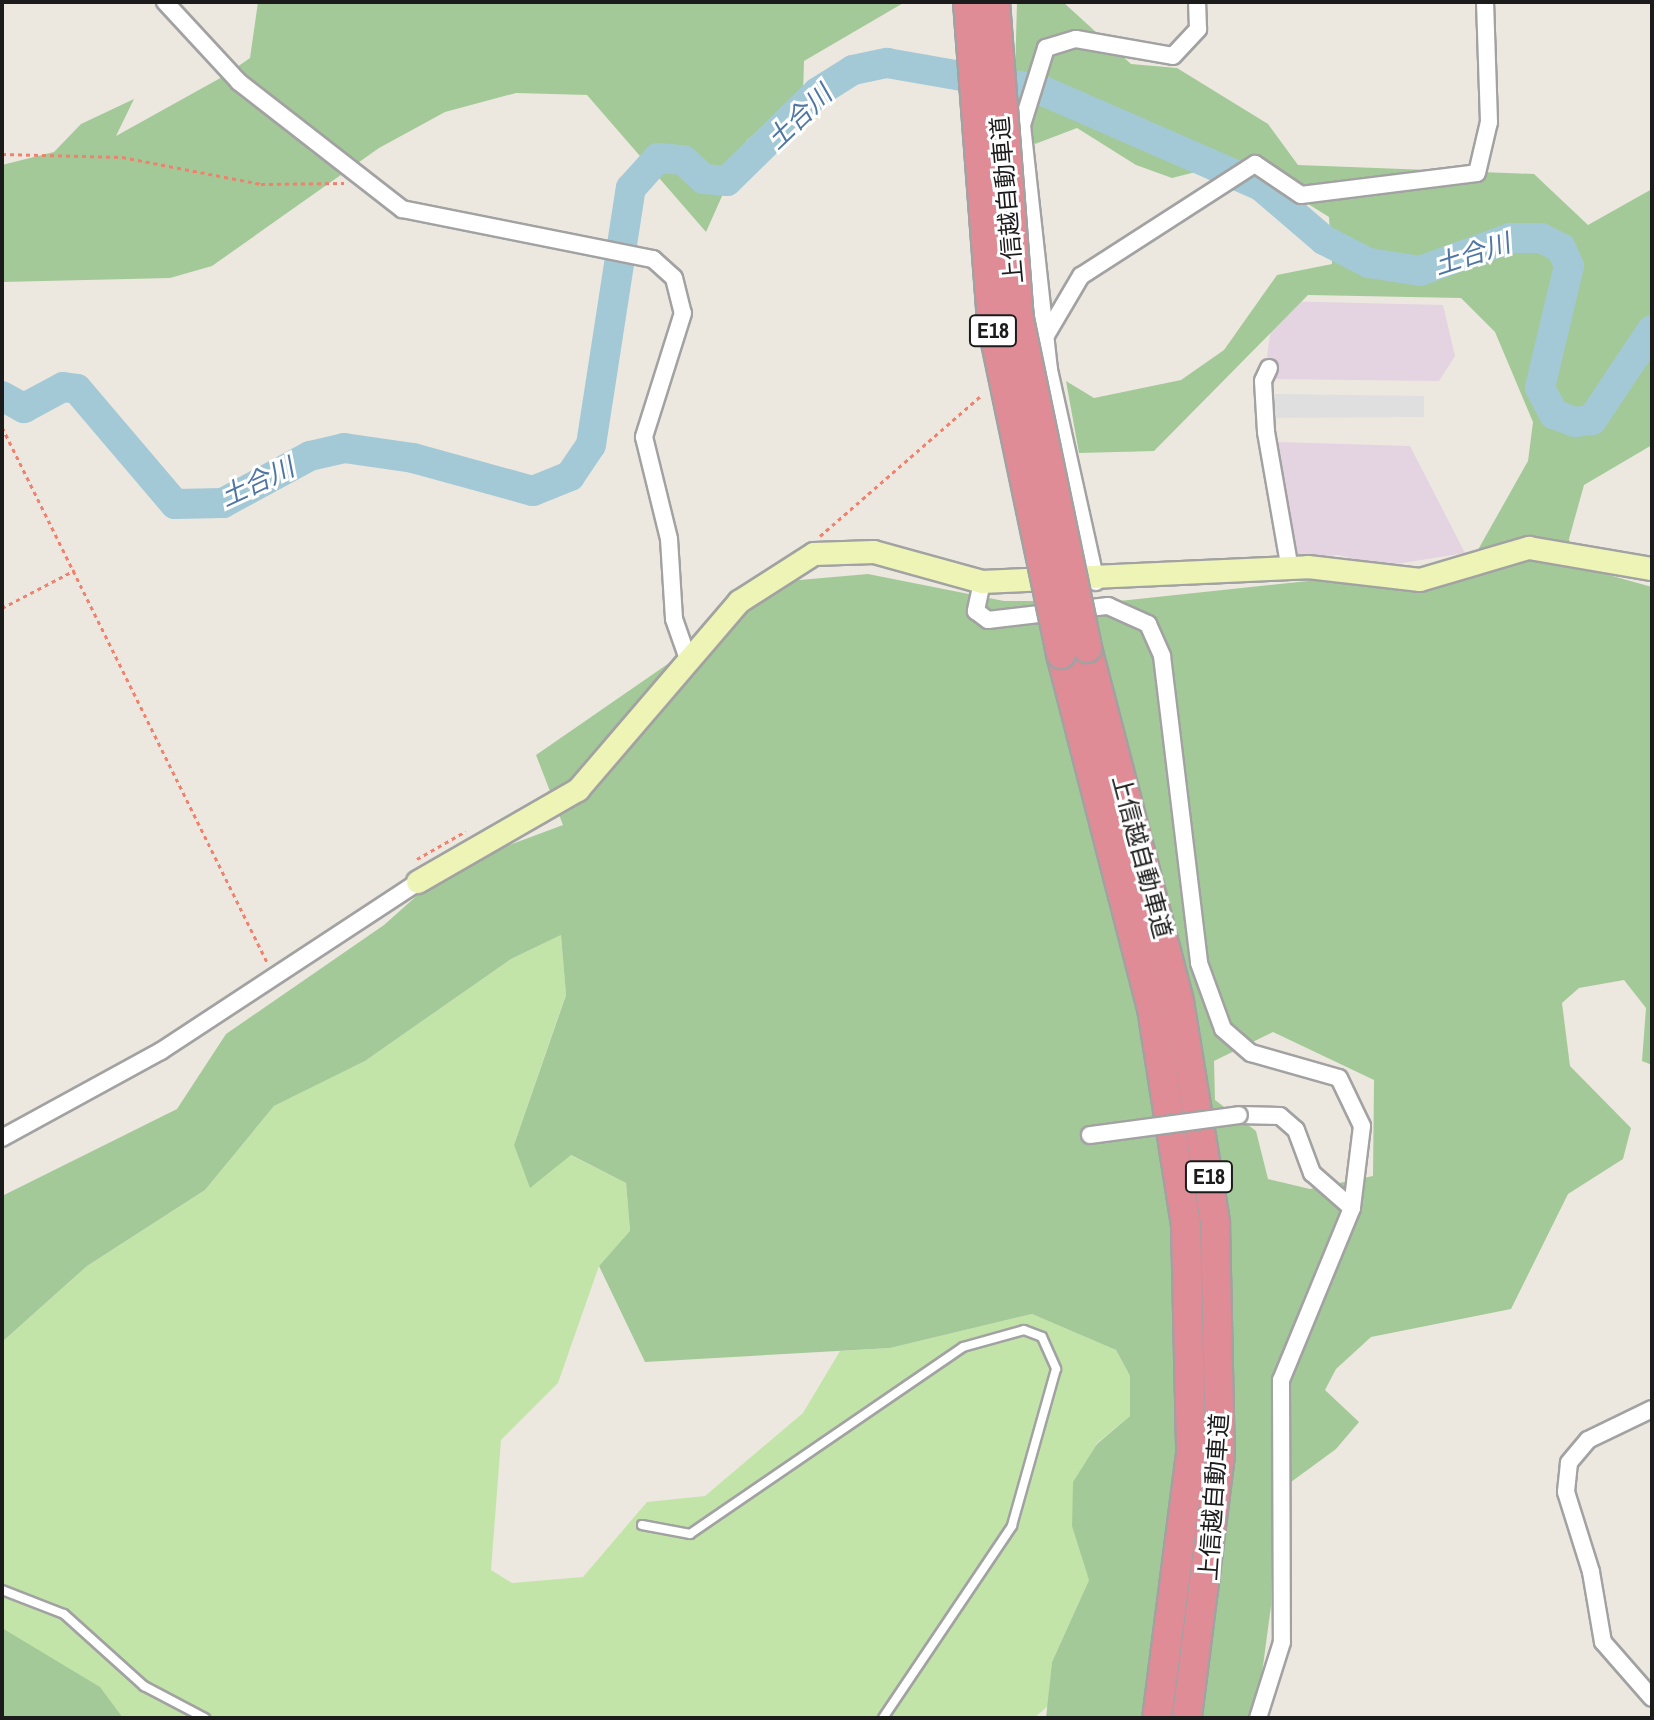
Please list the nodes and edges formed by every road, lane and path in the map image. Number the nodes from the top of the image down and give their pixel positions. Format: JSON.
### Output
{"nodes":[{"id":1,"x":165,"y":2,"type":"edge"},
{"id":2,"x":968,"y":2,"type":"edge"},
{"id":3,"x":995,"y":2,"type":"edge"},
{"id":4,"x":1197,"y":2,"type":"edge"},
{"id":5,"x":1485,"y":2,"type":"edge"},
{"id":6,"x":2,"y":154,"type":"edge"},
{"id":7,"x":372,"y":183,"type":"junction"},
{"id":8,"x":1045,"y":337,"type":"junction"},
{"id":9,"x":1269,"y":368,"type":"dead end"},
{"id":10,"x":988,"y":389,"type":"dead end"},
{"id":11,"x":2,"y":427,"type":"edge"},
{"id":12,"x":814,"y":554,"type":"junction"},
{"id":13,"x":1290,"y":569,"type":"junction"},
{"id":14,"x":1652,"y":569,"type":"edge"},
{"id":15,"x":75,"y":570,"type":"junction"},
{"id":16,"x":982,"y":582,"type":"junction"},
{"id":17,"x":1096,"y":582,"type":"junction"},
{"id":18,"x":2,"y":608,"type":"edge"},
{"id":19,"x":1074,"y":651,"type":"junction"},
{"id":20,"x":688,"y":659,"type":"junction"},
{"id":21,"x":418,"y":882,"type":"joint"},
{"id":22,"x":269,"y":965,"type":"dead end"},
{"id":23,"x":1090,"y":1135,"type":"dead end"},
{"id":24,"x":2,"y":1138,"type":"edge"},
{"id":25,"x":1352,"y":1208,"type":"junction"},
{"id":26,"x":1652,"y":1409,"type":"edge"},
{"id":27,"x":642,"y":1525,"type":"dead end"},
{"id":28,"x":2,"y":1590,"type":"edge"},
{"id":29,"x":1652,"y":1698,"type":"edge"},
{"id":30,"x":205,"y":1718,"type":"edge"},
{"id":31,"x":883,"y":1718,"type":"edge"},
{"id":32,"x":1157,"y":1718,"type":"edge"},
{"id":33,"x":1187,"y":1718,"type":"edge"},
{"id":34,"x":1258,"y":1718,"type":"edge"}],
"edges":[{"from":1,"to":7,"type":"street"},
{"from":2,"to":19,"type":"highway","name":"上信越自動車道","number":"E18","bridge":true},
{"from":3,"to":19,"type":"highway","name":"上信越自動車道","number":"E18","bridge":true},
{"from":4,"to":8,"type":"street"},
{"from":5,"to":8,"type":"street"},
{"from":6,"to":7,"type":"path"},
{"from":7,"to":20,"type":"street"},
{"from":8,"to":17,"type":"street"},
{"from":9,"to":13,"type":"street"},
{"from":10,"to":12,"type":"path"},
{"from":11,"to":15,"type":"path"},
{"from":12,"to":16,"type":"street"},
{"from":12,"to":20,"type":"street"},
{"from":13,"to":14,"type":"street"},
{"from":13,"to":17,"type":"street"},
{"from":15,"to":18,"type":"path"},
{"from":15,"to":22,"type":"path"},
{"from":16,"to":17,"type":"street"},
{"from":16,"to":25,"type":"street"},
{"from":19,"to":32,"type":"highway","name":"上信越自動車道","number":"E18"},
{"from":19,"to":33,"type":"highway","name":"上信越自動車道","number":"E18"},
{"from":20,"to":21,"type":"street"},
{"from":21,"to":24,"type":"street"},
{"from":23,"to":25,"type":"street","bridge":true},
{"from":25,"to":34,"type":"street"},
{"from":26,"to":29,"type":"street"},
{"from":27,"to":31,"type":"lane"},
{"from":28,"to":30,"type":"lane"}]}
